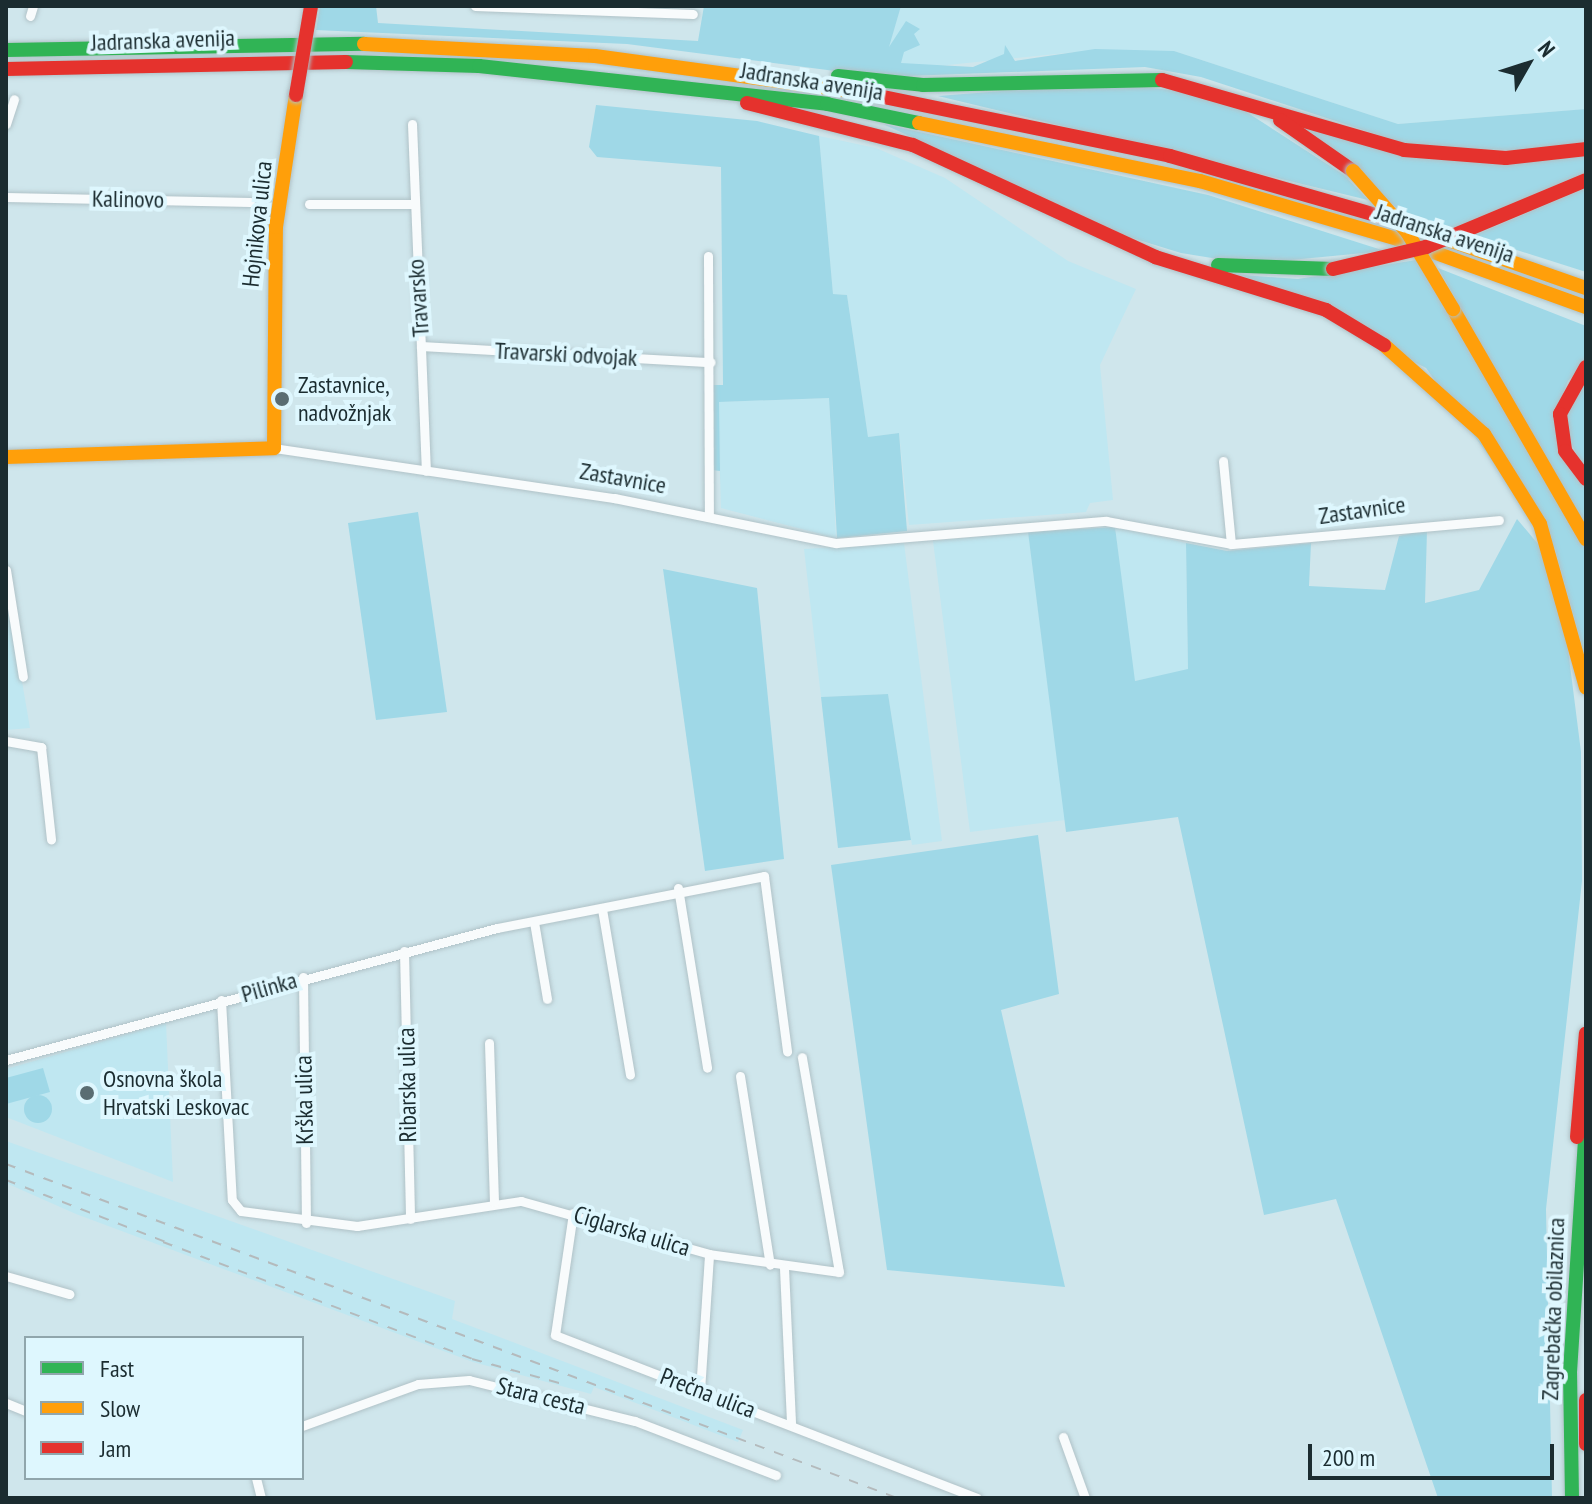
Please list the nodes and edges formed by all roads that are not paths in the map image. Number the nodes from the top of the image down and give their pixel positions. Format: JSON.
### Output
{"nodes":[{"id":1,"x":311,"y":6,"type":"edge"},
{"id":2,"x":475,"y":6,"type":"edge"},
{"id":3,"x":693,"y":14,"type":"dead end"},
{"id":4,"x":517,"y":49,"type":"junction"},
{"id":5,"x":6,"y":50,"type":"edge"},
{"id":6,"x":6,"y":69,"type":"edge"},
{"id":7,"x":615,"y":78,"type":"junction"},
{"id":8,"x":1201,"y":86,"type":"junction"},
{"id":9,"x":14,"y":99,"type":"dead end"},
{"id":10,"x":6,"y":124,"type":"edge"},
{"id":11,"x":412,"y":124,"type":"dead end"},
{"id":12,"x":1586,"y":149,"type":"edge"},
{"id":13,"x":1586,"y":180,"type":"edge"},
{"id":14,"x":1298,"y":191,"type":"junction"},
{"id":15,"x":6,"y":197,"type":"edge"},
{"id":16,"x":250,"y":202,"type":"dead end"},
{"id":17,"x":309,"y":204,"type":"dead end"},
{"id":18,"x":411,"y":204,"type":"junction"},
{"id":19,"x":1298,"y":210,"type":"junction"},
{"id":20,"x":1137,"y":248,"type":"junction"},
{"id":21,"x":708,"y":256,"type":"dead end"},
{"id":22,"x":1586,"y":277,"type":"edge"},
{"id":23,"x":1586,"y":288,"type":"edge"},
{"id":24,"x":1586,"y":307,"type":"edge"},
{"id":25,"x":1586,"y":320,"type":"edge"},
{"id":26,"x":421,"y":346,"type":"junction"},
{"id":27,"x":711,"y":362,"type":"junction"},
{"id":28,"x":1586,"y":367,"type":"edge"},
{"id":29,"x":274,"y":448,"type":"junction"},
{"id":30,"x":6,"y":457,"type":"edge"},
{"id":31,"x":1223,"y":461,"type":"dead end"},
{"id":32,"x":426,"y":471,"type":"junction"},
{"id":33,"x":1586,"y":479,"type":"edge"},
{"id":34,"x":709,"y":517,"type":"junction"},
{"id":35,"x":1499,"y":520,"type":"dead end"},
{"id":36,"x":1586,"y":539,"type":"edge"},
{"id":37,"x":1231,"y":544,"type":"junction"},
{"id":38,"x":6,"y":570,"type":"edge"},
{"id":39,"x":23,"y":677,"type":"dead end"},
{"id":40,"x":1586,"y":688,"type":"edge"},
{"id":41,"x":6,"y":741,"type":"edge"},
{"id":42,"x":51,"y":839,"type":"dead end"},
{"id":43,"x":678,"y":888,"type":"junction"},
{"id":44,"x":602,"y":909,"type":"junction"},
{"id":45,"x":534,"y":922,"type":"junction"},
{"id":46,"x":404,"y":951,"type":"junction"},
{"id":47,"x":303,"y":977,"type":"junction"},
{"id":48,"x":547,"y":999,"type":"dead end"},
{"id":49,"x":221,"y":1000,"type":"junction"},
{"id":50,"x":1586,"y":1033,"type":"edge"},
{"id":51,"x":489,"y":1043,"type":"dead end"},
{"id":52,"x":787,"y":1051,"type":"dead end"},
{"id":53,"x":802,"y":1057,"type":"dead end"},
{"id":54,"x":6,"y":1060,"type":"edge"},
{"id":55,"x":707,"y":1068,"type":"dead end"},
{"id":56,"x":630,"y":1075,"type":"dead end"},
{"id":57,"x":740,"y":1076,"type":"dead end"},
{"id":58,"x":1586,"y":1122,"type":"edge"},
{"id":59,"x":1583,"y":1155,"type":"junction"},
{"id":60,"x":494,"y":1202,"type":"junction"},
{"id":61,"x":573,"y":1213,"type":"junction"},
{"id":62,"x":410,"y":1219,"type":"junction"},
{"id":63,"x":306,"y":1223,"type":"junction"},
{"id":64,"x":709,"y":1254,"type":"junction"},
{"id":65,"x":770,"y":1265,"type":"junction"},
{"id":66,"x":784,"y":1268,"type":"junction"},
{"id":67,"x":6,"y":1276,"type":"edge"},
{"id":68,"x":69,"y":1294,"type":"dead end"},
{"id":69,"x":700,"y":1391,"type":"junction"},
{"id":70,"x":1586,"y":1400,"type":"edge"},
{"id":71,"x":791,"y":1424,"type":"junction"},
{"id":72,"x":304,"y":1425,"type":"edge"},
{"id":73,"x":1063,"y":1437,"type":"dead end"},
{"id":74,"x":1586,"y":1444,"type":"edge"},
{"id":75,"x":776,"y":1475,"type":"dead end"},
{"id":76,"x":977,"y":1498,"type":"edge"},
{"id":77,"x":1085,"y":1498,"type":"edge"},
{"id":78,"x":1572,"y":1498,"type":"edge"}],
"edges":[{"from":1,"to":29,"type":"main road","name":"Hojnikova ulica","bridge":true},
{"from":2,"to":3,"type":"street"},
{"from":4,"to":5,"type":"main road","name":"Jadranska avenija"},
{"from":4,"to":8,"type":"main road"},
{"from":4,"to":14,"type":"main road","name":"Jadranska avenija"},
{"from":6,"to":7,"type":"main road","name":"Jadranska avenija"},
{"from":7,"to":19,"type":"main road","name":"Jadranska avenija"},
{"from":7,"to":20,"type":"main road"},
{"from":8,"to":12,"type":"main road"},
{"from":8,"to":36,"type":"main road","bridge":true},
{"from":9,"to":10,"type":"street"},
{"from":11,"to":18,"type":"street","name":"Travarsko"},
{"from":13,"to":20,"type":"main road","bridge":true},
{"from":14,"to":22,"type":"main road"},
{"from":14,"to":23,"type":"main road","name":"Jadranska avenija"},
{"from":15,"to":16,"type":"street","name":"Kalinovo"},
{"from":17,"to":18,"type":"street"},
{"from":18,"to":26,"type":"street","name":"Travarsko"},
{"from":19,"to":24,"type":"main road","name":"Jadranska avenija"},
{"from":19,"to":25,"type":"main road"},
{"from":20,"to":40,"type":"main road"},
{"from":21,"to":27,"type":"street"},
{"from":26,"to":27,"type":"street","name":"Travarski odvojak"},
{"from":26,"to":32,"type":"street","name":"Travarsko"},
{"from":27,"to":34,"type":"street"},
{"from":28,"to":33,"type":"main road"},
{"from":29,"to":30,"type":"main road","name":"Zastavnice"},
{"from":29,"to":32,"type":"street","name":"Zastavnice"},
{"from":31,"to":37,"type":"street"},
{"from":32,"to":34,"type":"street","name":"Zastavnice"},
{"from":34,"to":37,"type":"street","name":"Zastavnice"},
{"from":35,"to":37,"type":"street","name":"Zastavnice"},
{"from":38,"to":39,"type":"street"},
{"from":41,"to":42,"type":"street"},
{"from":43,"to":44,"type":"street","name":"Pilinka"},
{"from":43,"to":52,"type":"street","name":"Pilinka"},
{"from":43,"to":55,"type":"street"},
{"from":44,"to":45,"type":"street","name":"Pilinka"},
{"from":44,"to":56,"type":"street"},
{"from":45,"to":46,"type":"street","name":"Pilinka"},
{"from":45,"to":48,"type":"street"},
{"from":46,"to":47,"type":"street","name":"Pilinka"},
{"from":46,"to":62,"type":"street","name":"Ribarska ulica"},
{"from":47,"to":49,"type":"street","name":"Pilinka"},
{"from":47,"to":63,"type":"street","name":"Krška ulica"},
{"from":49,"to":54,"type":"street","name":"Pilinka"},
{"from":49,"to":63,"type":"street","name":"Ciglarska ulica"},
{"from":50,"to":59,"type":"main road"},
{"from":51,"to":60,"type":"street"},
{"from":53,"to":66,"type":"street","name":"Ciglarska ulica"},
{"from":57,"to":65,"type":"street"},
{"from":58,"to":59,"type":"main road","name":"Zagrebačka obilaznica"},
{"from":59,"to":78,"type":"main road","name":"Zagrebačka obilaznica"},
{"from":60,"to":61,"type":"street","name":"Ciglarska ulica"},
{"from":60,"to":62,"type":"street","name":"Ciglarska ulica"},
{"from":61,"to":64,"type":"street","name":"Ciglarska ulica"},
{"from":61,"to":69,"type":"street","name":"Prečna ulica"},
{"from":62,"to":63,"type":"street","name":"Ciglarska ulica"},
{"from":64,"to":65,"type":"street","name":"Ciglarska ulica"},
{"from":64,"to":69,"type":"street"},
{"from":65,"to":66,"type":"street","name":"Ciglarska ulica"},
{"from":66,"to":71,"type":"street"},
{"from":67,"to":68,"type":"street"},
{"from":69,"to":71,"type":"street","name":"Prečna ulica"},
{"from":70,"to":74,"type":"main road","name":"Zagrebačka obilaznica"},
{"from":71,"to":76,"type":"street","name":"Prečna ulica"},
{"from":72,"to":75,"type":"street","name":"Stara cesta"},
{"from":73,"to":77,"type":"street"}]}
